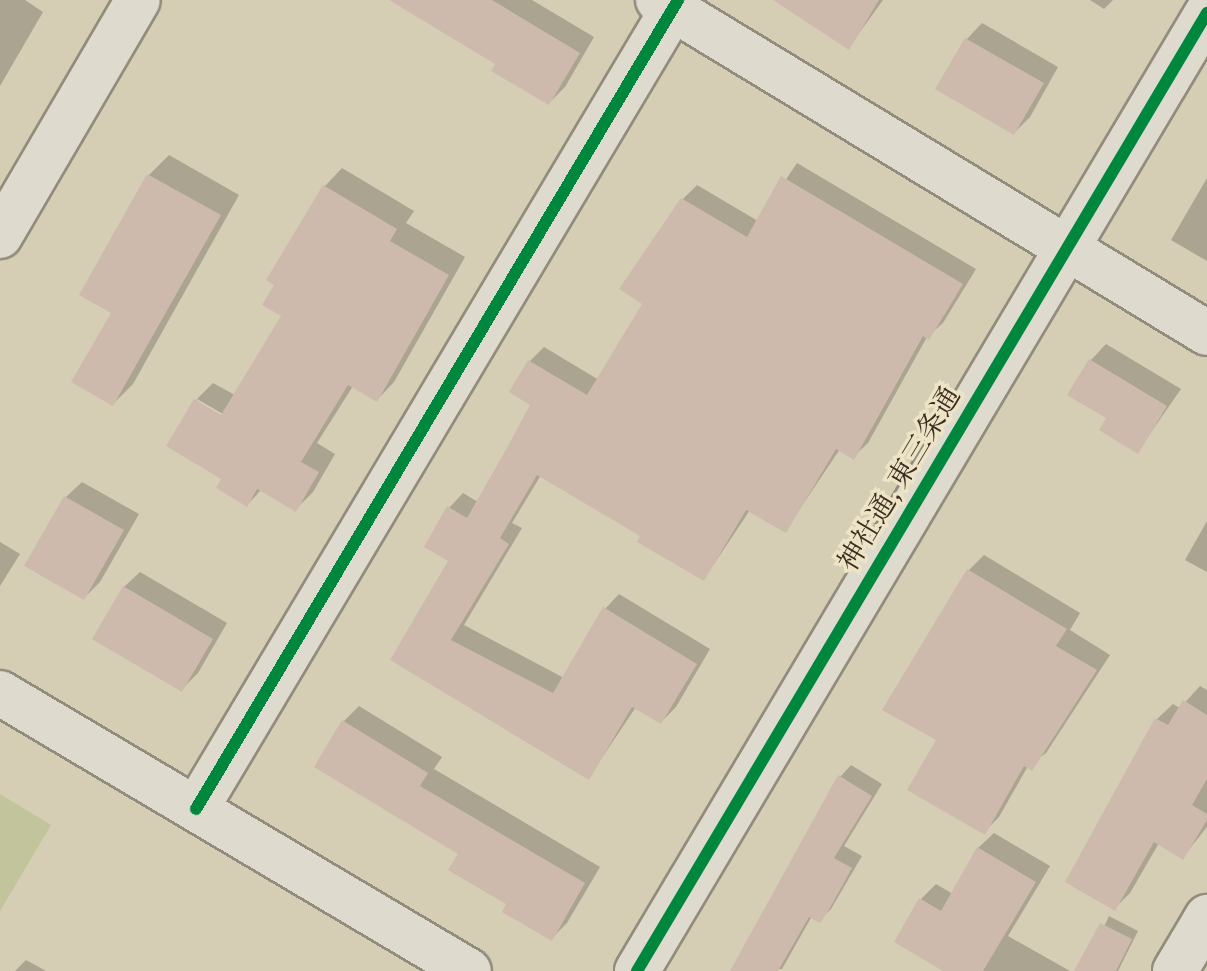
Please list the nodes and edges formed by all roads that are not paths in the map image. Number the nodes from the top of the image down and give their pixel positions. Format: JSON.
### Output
{"nodes":[{"id":1,"x":138,"y":0,"type":"edge"},
{"id":2,"x":670,"y":3,"type":"edge"},
{"id":3,"x":1207,"y":13,"type":"edge"},
{"id":4,"x":0,"y":236,"type":"edge"},
{"id":5,"x":1067,"y":247,"type":"junction"},
{"id":6,"x":1207,"y":333,"type":"edge"},
{"id":7,"x":0,"y":693,"type":"edge"},
{"id":8,"x":196,"y":809,"type":"junction"},
{"id":9,"x":1207,"y":917,"type":"edge"},
{"id":10,"x":469,"y":971,"type":"edge"},
{"id":11,"x":637,"y":971,"type":"edge"},
{"id":12,"x":1175,"y":971,"type":"edge"}],
"edges":[{"from":1,"to":4,"type":"street"},
{"from":2,"to":5,"type":"street"},
{"from":2,"to":8,"type":"street"},
{"from":3,"to":5,"type":"street","name":"神社通, 東三条通"},
{"from":5,"to":6,"type":"street"},
{"from":5,"to":11,"type":"street","name":"神社通, 東三条通"},
{"from":7,"to":8,"type":"street"},
{"from":8,"to":10,"type":"street"},
{"from":9,"to":12,"type":"street"}]}
